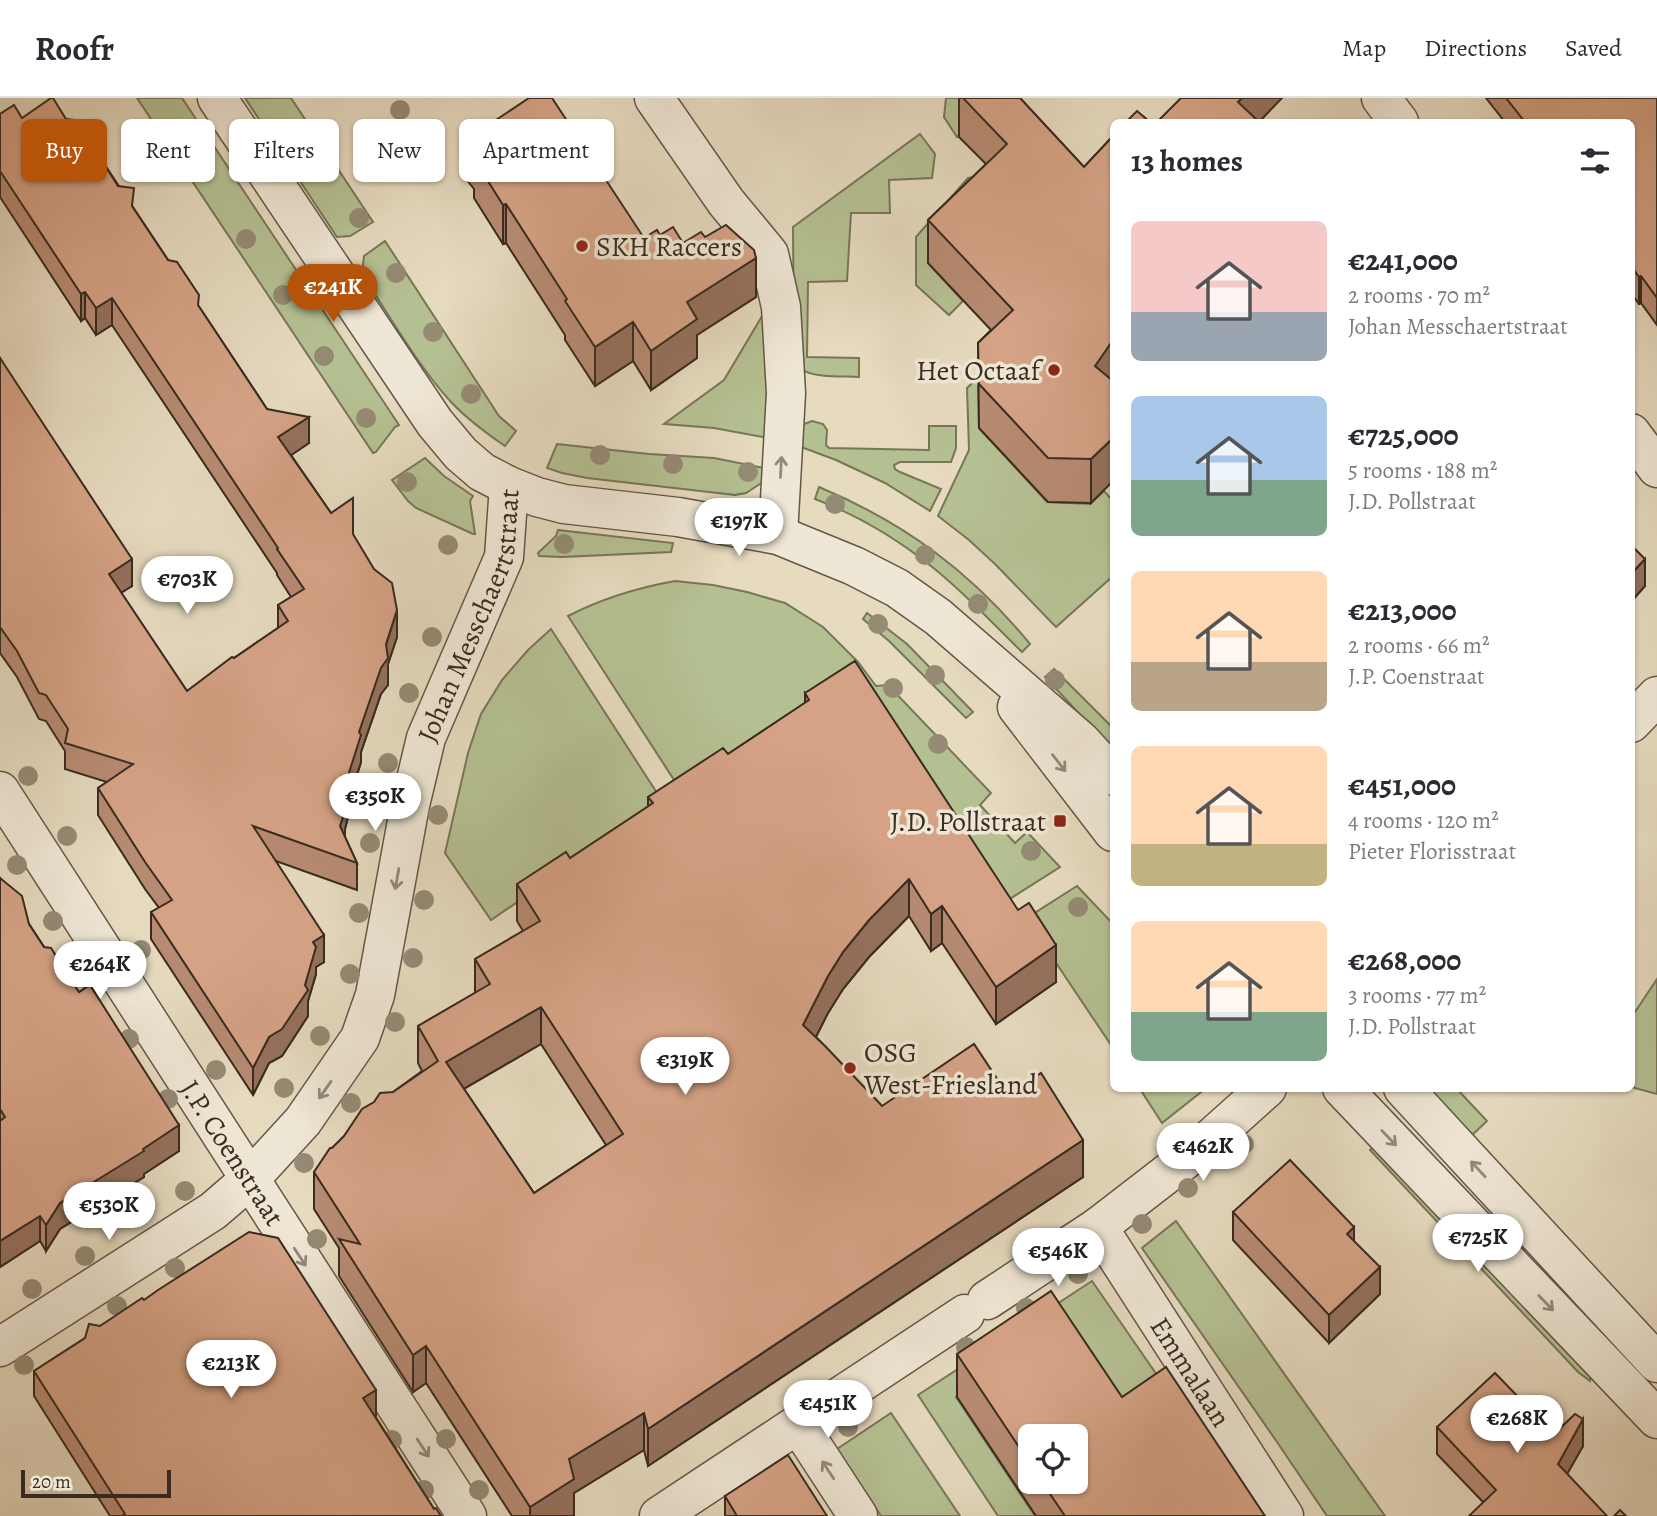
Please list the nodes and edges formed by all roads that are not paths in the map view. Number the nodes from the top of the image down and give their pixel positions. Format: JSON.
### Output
{"nodes":[{"id":1,"x":217,"y":98,"type":"edge"},
{"id":2,"x":654,"y":98,"type":"edge"},
{"id":3,"x":1381,"y":98,"type":"edge"},
{"id":4,"x":1397,"y":119,"type":"edge"},
{"id":5,"x":1635,"y":438,"type":"edge"},
{"id":6,"x":1657,"y":468,"type":"edge"},
{"id":7,"x":509,"y":486,"type":"junction"},
{"id":8,"x":779,"y":535,"type":"junction"},
{"id":9,"x":974,"y":649,"type":"junction"},
{"id":10,"x":1657,"y":696,"type":"edge"},
{"id":11,"x":1635,"y":719,"type":"edge"},
{"id":12,"x":1110,"y":773,"type":"edge"},
{"id":13,"x":0,"y":791,"type":"edge"},
{"id":14,"x":1110,"y":828,"type":"edge"},
{"id":15,"x":1263,"y":1092,"type":"edge"},
{"id":16,"x":1346,"y":1092,"type":"edge"},
{"id":17,"x":1407,"y":1092,"type":"edge"},
{"id":18,"x":250,"y":1179,"type":"junction"},
{"id":19,"x":1098,"y":1227,"type":"junction"},
{"id":20,"x":0,"y":1347,"type":"edge"},
{"id":21,"x":1657,"y":1363,"type":"edge"},
{"id":22,"x":1657,"y":1419,"type":"edge"},
{"id":23,"x":798,"y":1424,"type":"junction"},
{"id":24,"x":467,"y":1516,"type":"edge"},
{"id":25,"x":659,"y":1516,"type":"edge"},
{"id":26,"x":858,"y":1516,"type":"edge"},
{"id":27,"x":1284,"y":1516,"type":"edge"}],
"edges":[{"from":1,"to":7,"type":"street","name":"Johan Messchaertstraat"},
{"from":8,"to":2,"type":"street","one_way":true},
{"from":3,"to":4,"type":"street"},
{"from":5,"to":6,"type":"street"},
{"from":7,"to":8,"type":"street"},
{"from":7,"to":18,"type":"street","name":"Johan Messchaertstraat","one_way":true},
{"from":8,"to":9,"type":"street"},
{"from":9,"to":12,"type":"street"},
{"from":9,"to":14,"type":"street","one_way":true},
{"from":10,"to":11,"type":"street"},
{"from":13,"to":18,"type":"street","name":"J.P. Coenstraat"},
{"from":15,"to":19,"type":"street"},
{"from":16,"to":22,"type":"street","one_way":true},
{"from":21,"to":17,"type":"street","one_way":true},
{"from":18,"to":20,"type":"street","name":"Johan Messchaertstraat"},
{"from":18,"to":24,"type":"street","name":"J.P. Coenstraat","one_way":true},
{"from":19,"to":23,"type":"street"},
{"from":19,"to":27,"type":"street","name":"Emmalaan"},
{"from":23,"to":25,"type":"street"},
{"from":26,"to":23,"type":"street","one_way":true}]}
